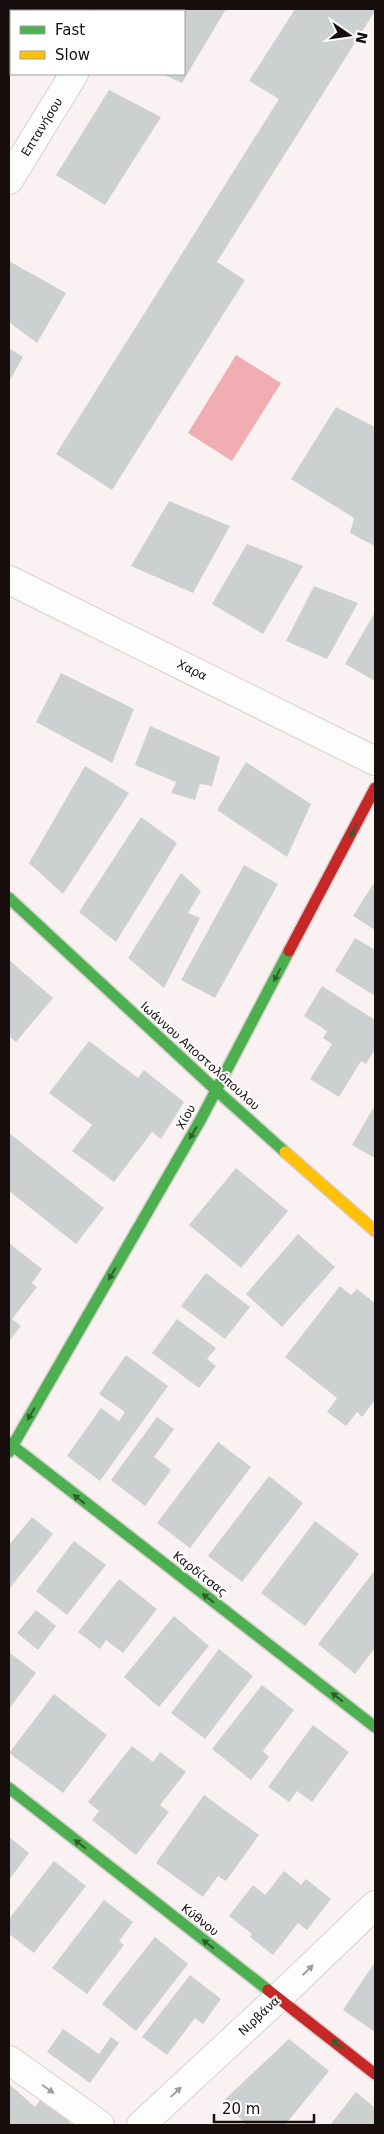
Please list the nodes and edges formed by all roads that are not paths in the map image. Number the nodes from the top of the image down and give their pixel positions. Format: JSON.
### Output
{"nodes":[{"id":1,"x":73,"y":75,"type":"edge"},
{"id":2,"x":9,"y":180,"type":"edge"},
{"id":3,"x":9,"y":580,"type":"edge"},
{"id":4,"x":375,"y":760,"type":"edge"},
{"id":5,"x":375,"y":788,"type":"edge"},
{"id":6,"x":9,"y":898,"type":"edge"},
{"id":7,"x":216,"y":1090,"type":"junction"},
{"id":8,"x":375,"y":1231,"type":"edge"},
{"id":9,"x":10,"y":1447,"type":"edge"},
{"id":10,"x":375,"y":1727,"type":"edge"},
{"id":11,"x":9,"y":1788,"type":"edge"},
{"id":12,"x":375,"y":1905,"type":"edge"},
{"id":13,"x":278,"y":1998,"type":"junction"},
{"id":14,"x":9,"y":2060,"type":"edge"},
{"id":15,"x":375,"y":2074,"type":"edge"},
{"id":16,"x":100,"y":2125,"type":"edge"},
{"id":17,"x":141,"y":2125,"type":"edge"}],
"edges":[{"from":1,"to":2,"type":"street","name":"Επτανήσου"},
{"from":3,"to":4,"type":"street","name":"Χαρα"},
{"from":5,"to":7,"type":"street","name":"Χίου","one_way":true},
{"from":6,"to":7,"type":"street","name":"Ιωάννου Αποστολόπουλου"},
{"from":7,"to":8,"type":"street","name":"Ιωάννου Αποστολόπουλου"},
{"from":7,"to":9,"type":"street","name":"Χίου","one_way":true},
{"from":10,"to":9,"type":"street","name":"Καρδίτσας","one_way":true},
{"from":13,"to":11,"type":"street","name":"Κύθνου","one_way":true},
{"from":13,"to":12,"type":"street","name":"Νιρβάνα","one_way":true},
{"from":15,"to":13,"type":"street","name":"Κύθνου","one_way":true},
{"from":17,"to":13,"type":"street","name":"Νιρβάνα","one_way":true},
{"from":14,"to":16,"type":"street","one_way":true}]}
